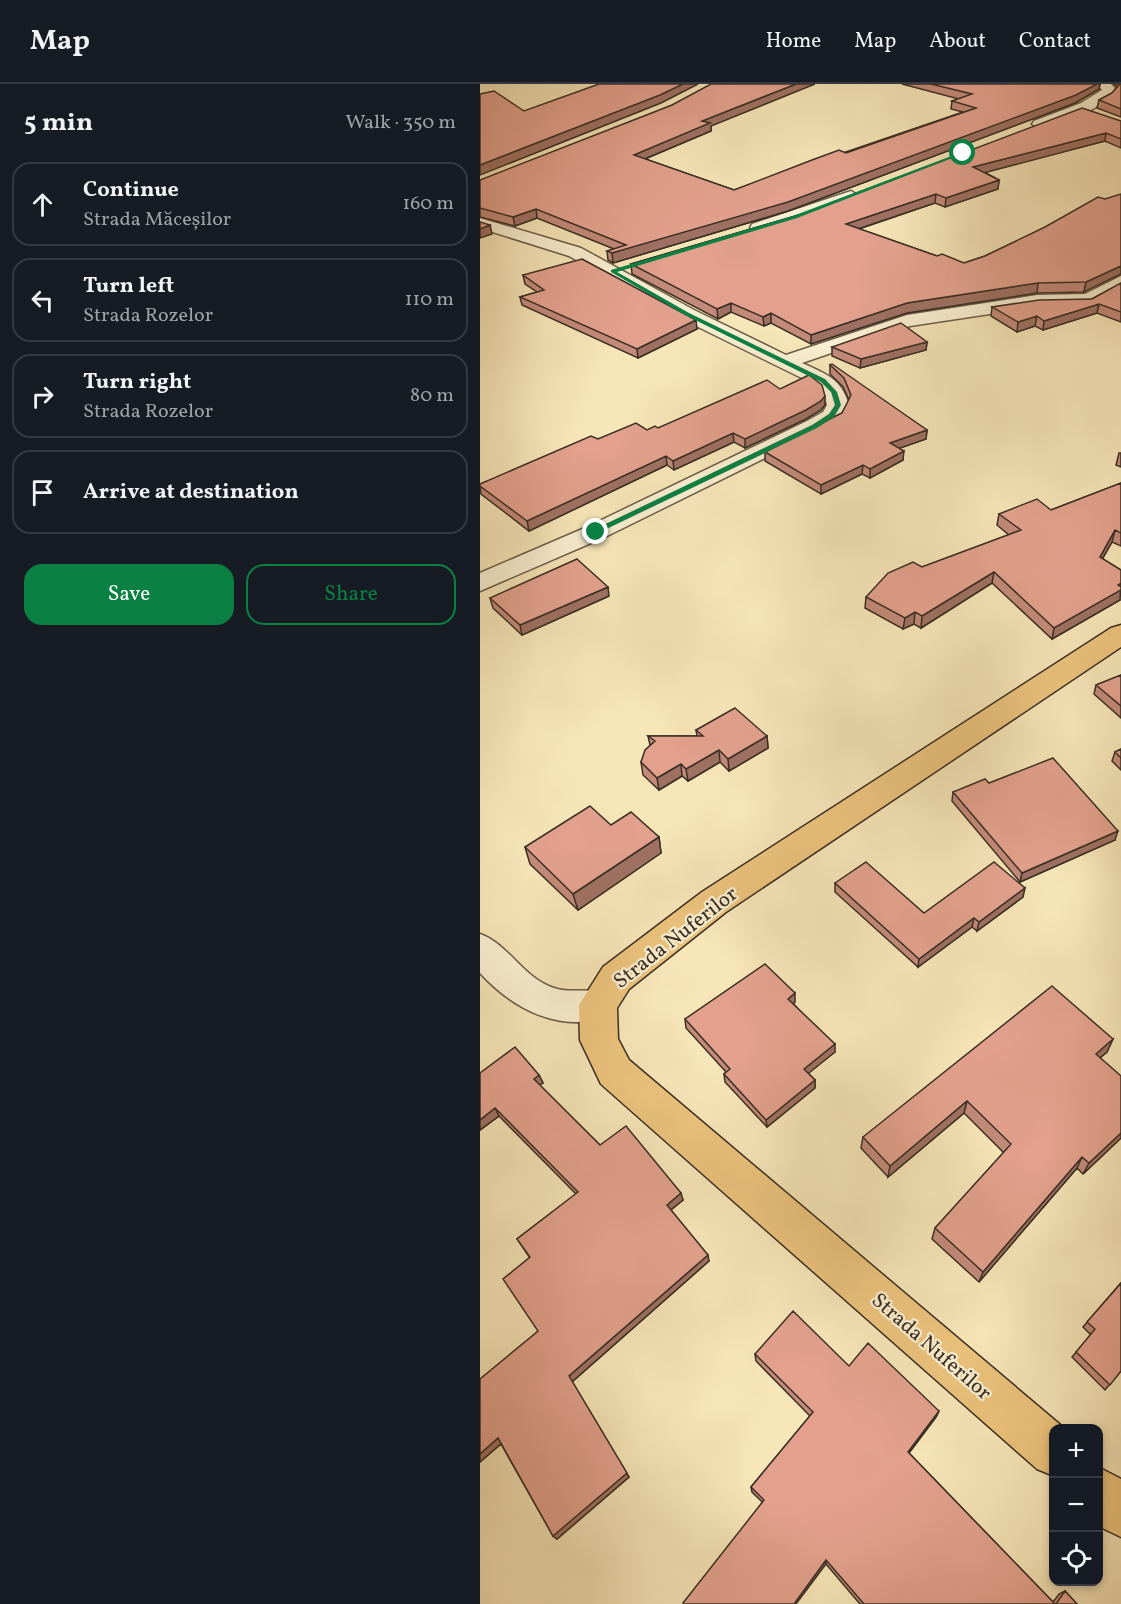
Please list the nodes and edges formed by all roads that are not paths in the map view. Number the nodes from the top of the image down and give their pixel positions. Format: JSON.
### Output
{"nodes":[{"id":1,"x":1104,"y":84,"type":"edge"},
{"id":2,"x":1081,"y":108,"type":"junction"},
{"id":3,"x":1101,"y":116,"type":"edge"},
{"id":4,"x":1027,"y":129,"type":"edge"},
{"id":5,"x":869,"y":189,"type":"edge"},
{"id":6,"x":480,"y":223,"type":"edge"},
{"id":7,"x":738,"y":234,"type":"edge"},
{"id":8,"x":636,"y":264,"type":"edge"},
{"id":9,"x":613,"y":271,"type":"junction"},
{"id":10,"x":1121,"y":281,"type":"edge"},
{"id":11,"x":788,"y":361,"type":"junction"},
{"id":12,"x":480,"y":583,"type":"edge"},
{"id":13,"x":1121,"y":634,"type":"edge"},
{"id":14,"x":480,"y":949,"type":"edge"},
{"id":15,"x":598,"y":1005,"type":"junction"},
{"id":16,"x":1049,"y":1449,"type":"edge"},
{"id":17,"x":1103,"y":1496,"type":"edge"},
{"id":18,"x":1121,"y":1512,"type":"edge"}],
"edges":[{"from":1,"to":2,"type":"street"},
{"from":2,"to":3,"type":"street"},
{"from":2,"to":4,"type":"street"},
{"from":5,"to":7,"type":"street"},
{"from":6,"to":9,"type":"street"},
{"from":8,"to":9,"type":"street"},
{"from":9,"to":11,"type":"street"},
{"from":10,"to":11,"type":"street"},
{"from":11,"to":12,"type":"street"},
{"from":13,"to":15,"type":"main road","name":"Strada Nuferilor"},
{"from":14,"to":15,"type":"street"},
{"from":15,"to":16,"type":"main road","name":"Strada Nuferilor"},
{"from":17,"to":18,"type":"main road"}]}
